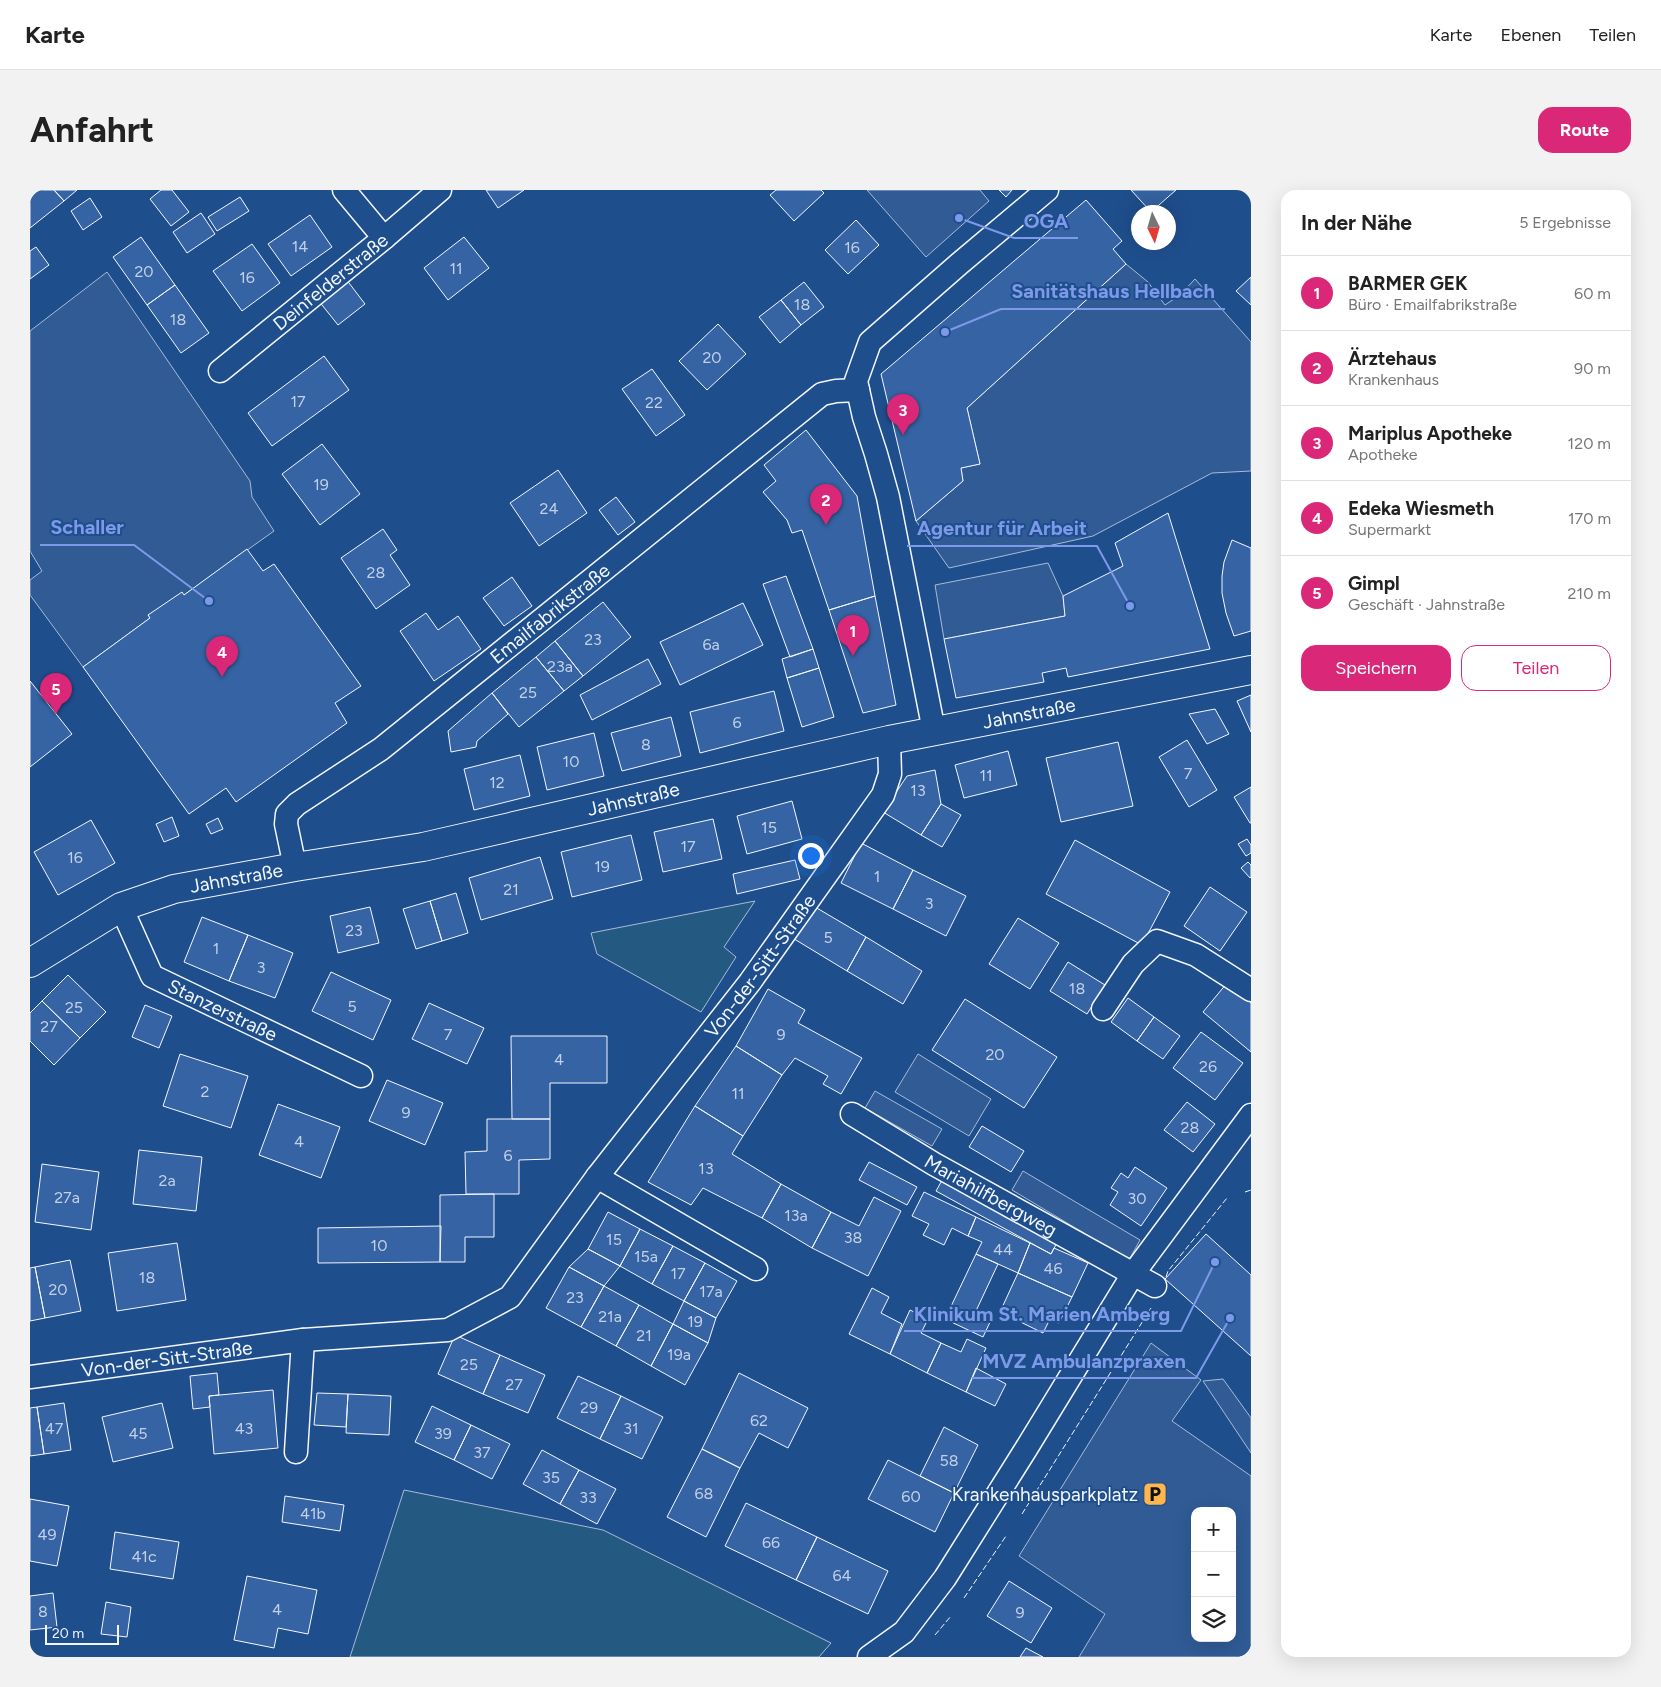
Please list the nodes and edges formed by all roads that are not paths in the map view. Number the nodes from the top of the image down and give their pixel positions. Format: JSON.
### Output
{"nodes":[{"id":1,"x":344,"y":190,"type":"edge"},
{"id":2,"x":440,"y":190,"type":"edge"},
{"id":3,"x":1047,"y":190,"type":"edge"},
{"id":4,"x":384,"y":238,"type":"junction"},
{"id":5,"x":220,"y":371,"type":"dead end"},
{"id":6,"x":858,"y":390,"type":"junction"},
{"id":7,"x":1251,"y":670,"type":"edge"},
{"id":8,"x":934,"y":731,"type":"junction"},
{"id":9,"x":889,"y":740,"type":"junction"},
{"id":10,"x":295,"y":867,"type":"junction"},
{"id":11,"x":120,"y":908,"type":"junction"},
{"id":12,"x":30,"y":963,"type":"edge"},
{"id":13,"x":1251,"y":990,"type":"edge"},
{"id":14,"x":1103,"y":1009,"type":"dead end"},
{"id":15,"x":361,"y":1076,"type":"dead end"},
{"id":16,"x":852,"y":1114,"type":"dead end"},
{"id":17,"x":1251,"y":1115,"type":"edge"},
{"id":18,"x":597,"y":1177,"type":"junction"},
{"id":19,"x":756,"y":1269,"type":"dead end"},
{"id":20,"x":1133,"y":1274,"type":"junction"},
{"id":21,"x":1155,"y":1286,"type":"dead end"},
{"id":22,"x":303,"y":1340,"type":"junction"},
{"id":23,"x":30,"y":1377,"type":"edge"},
{"id":24,"x":296,"y":1452,"type":"dead end"},
{"id":25,"x":869,"y":1657,"type":"edge"}],
"edges":[{"from":1,"to":4,"type":"street"},
{"from":2,"to":4,"type":"street","name":"Deinfelderstraße"},
{"from":3,"to":6,"type":"street"},
{"from":4,"to":5,"type":"street","name":"Deinfelderstraße"},
{"from":6,"to":8,"type":"street"},
{"from":6,"to":10,"type":"street","name":"Emailfabrikstraße"},
{"from":7,"to":8,"type":"street","name":"Jahnstraße"},
{"from":8,"to":9,"type":"street","name":"Jahnstraße"},
{"from":9,"to":10,"type":"street","name":"Jahnstraße"},
{"from":9,"to":18,"type":"street","name":"Von-der-Sitt-Straße"},
{"from":10,"to":11,"type":"street","name":"Jahnstraße"},
{"from":11,"to":12,"type":"street","name":"Jahnstraße"},
{"from":11,"to":15,"type":"street","name":"Stanzerstraße"},
{"from":13,"to":14,"type":"street"},
{"from":16,"to":20,"type":"street","name":"Mariahilfbergweg"},
{"from":17,"to":20,"type":"street"},
{"from":18,"to":19,"type":"street"},
{"from":18,"to":22,"type":"street","name":"Von-der-Sitt-Straße"},
{"from":20,"to":21,"type":"street","name":"Mariahilfbergweg"},
{"from":20,"to":25,"type":"street"},
{"from":22,"to":23,"type":"street","name":"Von-der-Sitt-Straße"},
{"from":22,"to":24,"type":"street"}]}
